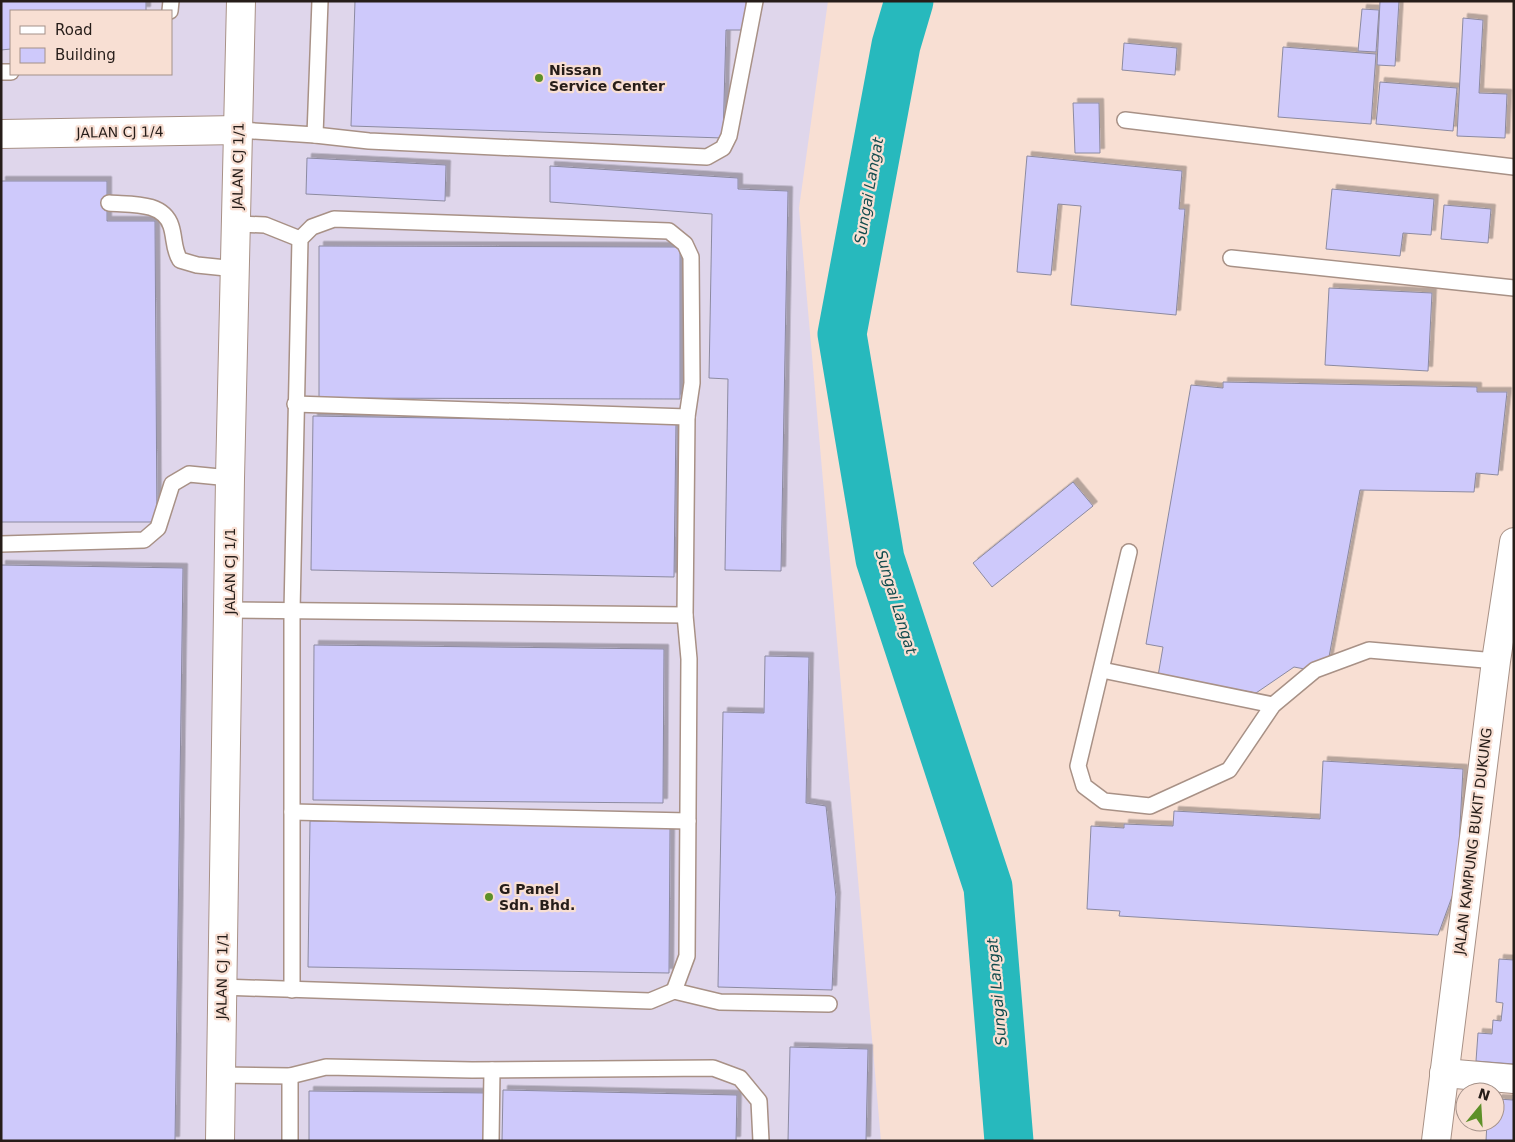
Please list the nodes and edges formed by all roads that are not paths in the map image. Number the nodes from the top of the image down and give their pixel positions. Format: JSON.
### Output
{"nodes":[{"id":1,"x":241,"y":1,"type":"edge"},
{"id":2,"x":320,"y":1,"type":"edge"},
{"id":3,"x":755,"y":1,"type":"edge"},
{"id":4,"x":1125,"y":120,"type":"dead end"},
{"id":5,"x":239,"y":130,"type":"junction"},
{"id":6,"x":1,"y":134,"type":"edge"},
{"id":7,"x":315,"y":135,"type":"junction"},
{"id":8,"x":1514,"y":167,"type":"edge"},
{"id":9,"x":109,"y":203,"type":"dead end"},
{"id":10,"x":238,"y":224,"type":"junction"},
{"id":11,"x":300,"y":239,"type":"junction"},
{"id":12,"x":1231,"y":258,"type":"dead end"},
{"id":13,"x":236,"y":269,"type":"junction"},
{"id":14,"x":1514,"y":288,"type":"edge"},
{"id":15,"x":295,"y":404,"type":"junction"},
{"id":16,"x":687,"y":417,"type":"junction"},
{"id":17,"x":230,"y":478,"type":"junction"},
{"id":18,"x":1514,"y":542,"type":"edge"},
{"id":19,"x":1,"y":544,"type":"edge"},
{"id":20,"x":1129,"y":552,"type":"dead end"},
{"id":21,"x":230,"y":610,"type":"junction"},
{"id":22,"x":292,"y":611,"type":"junction"},
{"id":23,"x":685,"y":615,"type":"junction"},
{"id":24,"x":1496,"y":661,"type":"junction"},
{"id":25,"x":1102,"y":670,"type":"junction"},
{"id":26,"x":1273,"y":705,"type":"junction"},
{"id":27,"x":292,"y":812,"type":"junction"},
{"id":28,"x":688,"y":821,"type":"junction"},
{"id":29,"x":221,"y":987,"type":"junction"},
{"id":30,"x":292,"y":990,"type":"junction"},
{"id":31,"x":674,"y":991,"type":"junction"},
{"id":32,"x":829,"y":1004,"type":"dead end"},
{"id":33,"x":492,"y":1070,"type":"junction"},
{"id":34,"x":1444,"y":1073,"type":"junction"},
{"id":35,"x":221,"y":1075,"type":"junction"},
{"id":36,"x":290,"y":1076,"type":"junction"},
{"id":37,"x":1514,"y":1078,"type":"edge"},
{"id":38,"x":220,"y":1141,"type":"edge"},
{"id":39,"x":290,"y":1141,"type":"edge"},
{"id":40,"x":491,"y":1141,"type":"edge"},
{"id":41,"x":761,"y":1141,"type":"edge"},
{"id":42,"x":1436,"y":1141,"type":"edge"}],
"edges":[{"from":1,"to":5,"type":"street","name":"JALAN CJ 1/1"},
{"from":2,"to":7,"type":"lane"},
{"from":3,"to":7,"type":"lane"},
{"from":4,"to":8,"type":"lane"},
{"from":5,"to":6,"type":"street","name":"JALAN CJ 1/4"},
{"from":5,"to":7,"type":"lane"},
{"from":5,"to":10,"type":"street","name":"JALAN CJ 1/1"},
{"from":9,"to":13,"type":"lane"},
{"from":10,"to":11,"type":"lane"},
{"from":10,"to":13,"type":"street","name":"JALAN CJ 1/1"},
{"from":11,"to":15,"type":"lane"},
{"from":11,"to":16,"type":"lane"},
{"from":12,"to":14,"type":"lane"},
{"from":13,"to":17,"type":"street","name":"JALAN CJ 1/1"},
{"from":15,"to":16,"type":"lane"},
{"from":15,"to":22,"type":"lane"},
{"from":16,"to":23,"type":"lane"},
{"from":17,"to":19,"type":"lane"},
{"from":17,"to":21,"type":"street","name":"JALAN CJ 1/1"},
{"from":18,"to":24,"type":"street","name":"JALAN KAMPUNG BUKIT DUKUNG"},
{"from":20,"to":25,"type":"lane"},
{"from":21,"to":22,"type":"lane"},
{"from":21,"to":29,"type":"street","name":"JALAN CJ 1/1"},
{"from":22,"to":23,"type":"lane"},
{"from":22,"to":27,"type":"lane"},
{"from":23,"to":28,"type":"lane"},
{"from":24,"to":26,"type":"lane"},
{"from":24,"to":34,"type":"street","name":"JALAN KAMPUNG BUKIT DUKUNG"},
{"from":25,"to":26,"type":"lane"},
{"from":25,"to":26,"type":"lane"},
{"from":27,"to":28,"type":"lane"},
{"from":27,"to":30,"type":"lane"},
{"from":28,"to":31,"type":"lane"},
{"from":29,"to":30,"type":"lane"},
{"from":29,"to":35,"type":"street","name":"JALAN CJ 1/1"},
{"from":30,"to":31,"type":"lane"},
{"from":31,"to":32,"type":"lane"},
{"from":33,"to":36,"type":"lane"},
{"from":33,"to":40,"type":"lane"},
{"from":33,"to":41,"type":"lane"},
{"from":34,"to":37,"type":"street"},
{"from":34,"to":42,"type":"street","name":"JALAN KAMPUNG BUKIT DUKUNG"},
{"from":35,"to":36,"type":"lane"},
{"from":35,"to":38,"type":"street","name":"JALAN CJ 1/1"},
{"from":36,"to":39,"type":"lane"}]}
